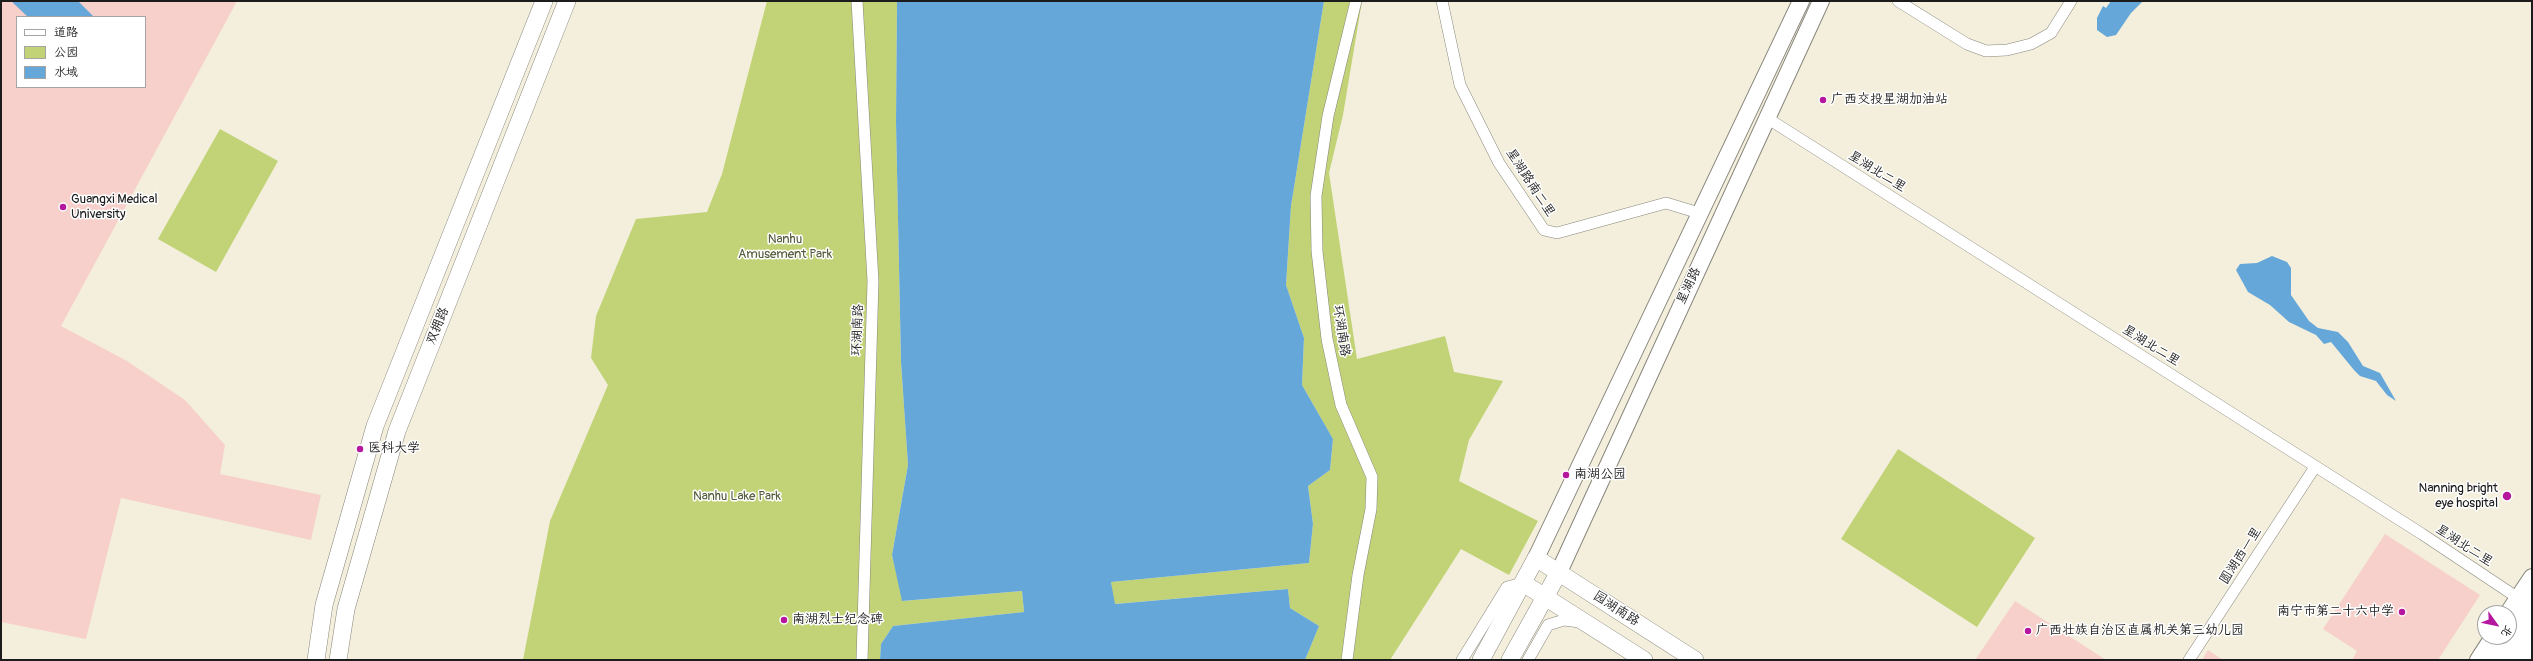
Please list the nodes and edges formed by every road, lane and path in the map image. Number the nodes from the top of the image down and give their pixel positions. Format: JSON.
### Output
{"nodes":[{"id":1,"x":544,"y":1,"type":"edge"},
{"id":2,"x":567,"y":1,"type":"edge"},
{"id":3,"x":857,"y":1,"type":"edge"},
{"id":4,"x":1356,"y":1,"type":"edge"},
{"id":5,"x":1442,"y":1,"type":"edge"},
{"id":6,"x":1801,"y":1,"type":"edge"},
{"id":7,"x":1820,"y":1,"type":"edge"},
{"id":8,"x":1898,"y":1,"type":"edge"},
{"id":9,"x":2071,"y":1,"type":"edge"},
{"id":10,"x":1916,"y":6,"type":"edge"},
{"id":11,"x":1767,"y":118,"type":"junction"},
{"id":12,"x":1699,"y":213,"type":"junction"},
{"id":13,"x":2315,"y":467,"type":"junction"},
{"id":14,"x":1536,"y":558,"type":"junction"},
{"id":15,"x":1559,"y":572,"type":"junction"},
{"id":16,"x":2532,"y":577,"type":"edge"},
{"id":17,"x":1523,"y":583,"type":"junction"},
{"id":18,"x":1545,"y":596,"type":"junction"},
{"id":19,"x":2525,"y":599,"type":"edge"},
{"id":20,"x":2517,"y":606,"type":"edge"},
{"id":21,"x":2517,"y":618,"type":"edge"},
{"id":22,"x":1587,"y":623,"type":"junction"},
{"id":23,"x":2532,"y":628,"type":"edge"},
{"id":24,"x":2488,"y":645,"type":"edge"},
{"id":25,"x":2503,"y":645,"type":"edge"},
{"id":26,"x":2532,"y":651,"type":"edge"},
{"id":27,"x":316,"y":660,"type":"edge"},
{"id":28,"x":338,"y":660,"type":"edge"},
{"id":29,"x":862,"y":660,"type":"edge"},
{"id":30,"x":1347,"y":660,"type":"edge"},
{"id":31,"x":1462,"y":660,"type":"edge"},
{"id":32,"x":1481,"y":660,"type":"edge"},
{"id":33,"x":1510,"y":660,"type":"edge"},
{"id":34,"x":1528,"y":660,"type":"edge"},
{"id":35,"x":1644,"y":660,"type":"edge"},
{"id":36,"x":1695,"y":660,"type":"edge"},
{"id":37,"x":2189,"y":660,"type":"edge"},
{"id":38,"x":2478,"y":660,"type":"edge"},
{"id":39,"x":2493,"y":660,"type":"edge"},
{"id":40,"x":2511,"y":660,"type":"edge"},
{"id":41,"x":2526,"y":660,"type":"edge"}],
"edges":[{"from":1,"to":27,"type":"main road","name":"双拥路"},
{"from":2,"to":28,"type":"main road","name":"双拥路"},
{"from":3,"to":29,"type":"street","name":"环湖南路"},
{"from":4,"to":30,"type":"street","name":"环湖南路"},
{"from":5,"to":12,"type":"street","name":"星湖路南二里"},
{"from":6,"to":12,"type":"main road","name":"星湖路"},
{"from":7,"to":11,"type":"main road","name":"星湖路"},
{"from":8,"to":10,"type":"street"},
{"from":9,"to":10,"type":"street"},
{"from":11,"to":13,"type":"street","name":"星湖北二里"},
{"from":11,"to":15,"type":"main road","name":"星湖路"},
{"from":12,"to":14,"type":"main road","name":"星湖路"},
{"from":13,"to":19,"type":"street","name":"星湖北二里"},
{"from":13,"to":37,"type":"street","name":"圆湖西一里"},
{"from":14,"to":15,"type":"main road","name":"园湖南路"},
{"from":14,"to":17,"type":"main road"},
{"from":15,"to":18,"type":"main road"},
{"from":15,"to":36,"type":"main road","name":"园湖南路"},
{"from":16,"to":19,"type":"main road"},
{"from":17,"to":18,"type":"main road"},
{"from":17,"to":31,"type":"street"},
{"from":17,"to":32,"type":"main road"},
{"from":18,"to":22,"type":"main road"},
{"from":18,"to":33,"type":"main road"},
{"from":19,"to":20,"type":"main road"},
{"from":19,"to":21,"type":"highway"},
{"from":22,"to":34,"type":"street"},
{"from":22,"to":35,"type":"main road"},
{"from":23,"to":40,"type":"highway"},
{"from":24,"to":38,"type":"main road"},
{"from":25,"to":39,"type":"highway"},
{"from":26,"to":41,"type":"main road"}]}
